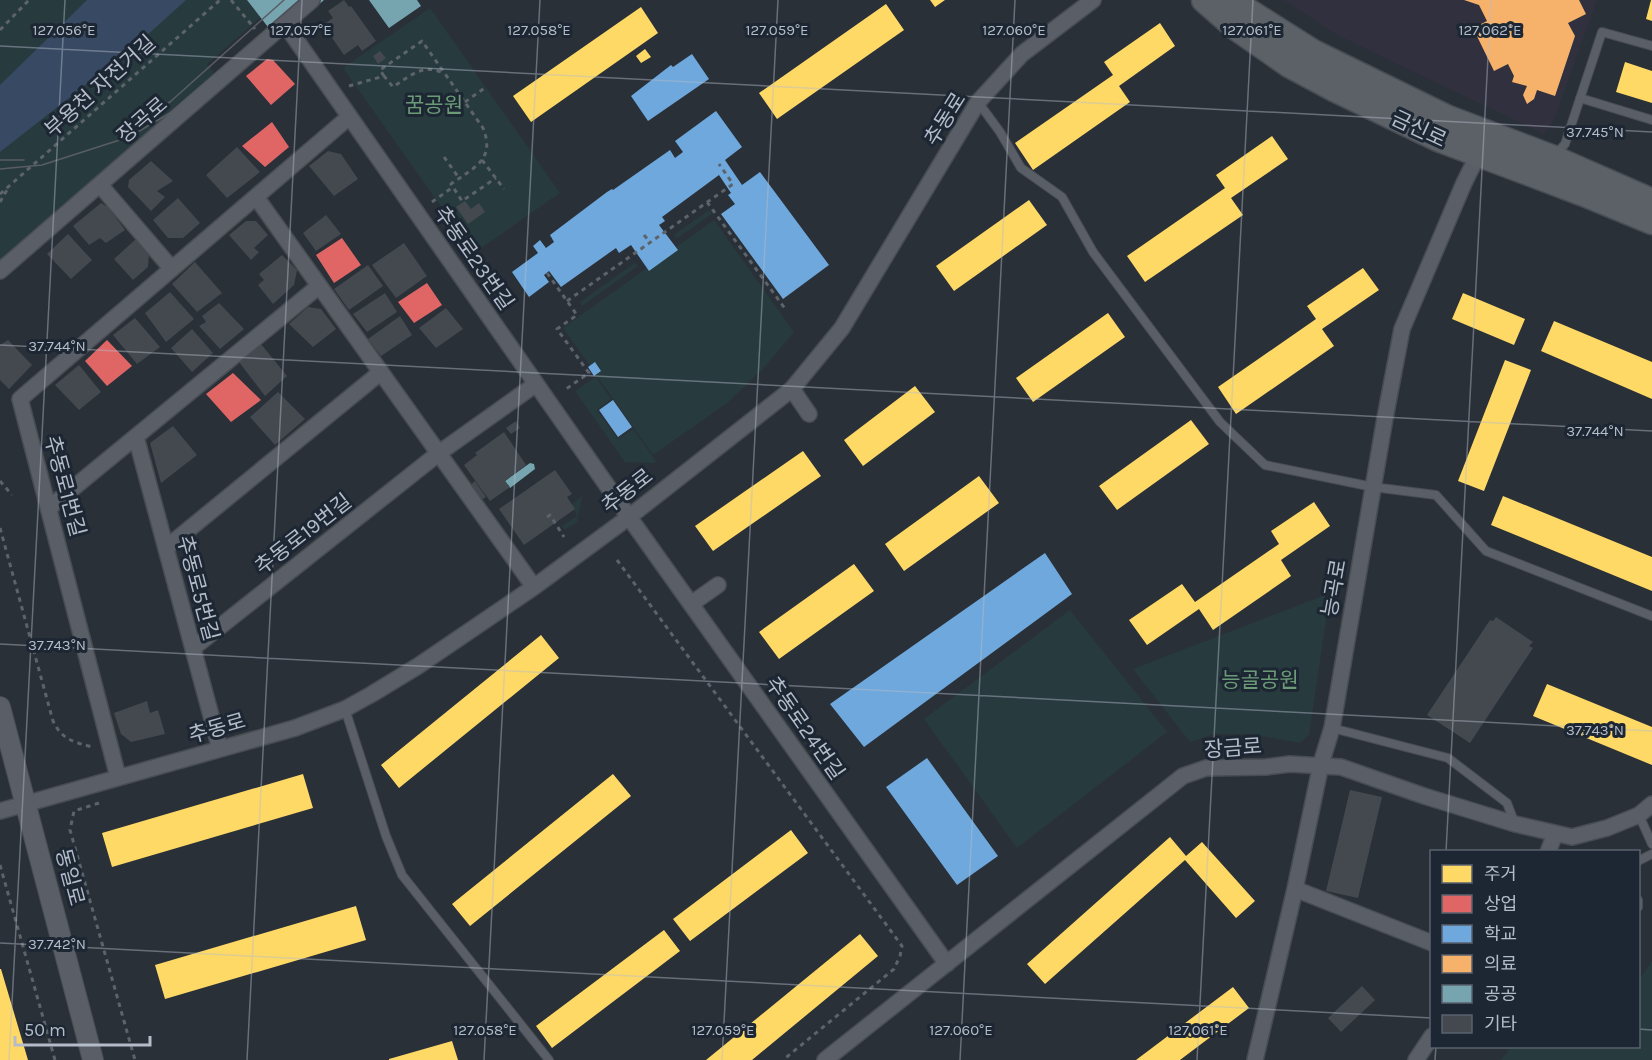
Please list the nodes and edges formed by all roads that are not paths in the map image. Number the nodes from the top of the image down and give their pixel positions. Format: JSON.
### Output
{"nodes":[{"id":1,"x":312,"y":0,"type":"edge"},
{"id":2,"x":1094,"y":0,"type":"edge"},
{"id":3,"x":1204,"y":0,"type":"edge"},
{"id":4,"x":1231,"y":0,"type":"edge"},
{"id":5,"x":285,"y":24,"type":"junction"},
{"id":6,"x":1652,"y":46,"type":"edge"},
{"id":7,"x":1580,"y":98,"type":"junction"},
{"id":8,"x":978,"y":102,"type":"junction"},
{"id":9,"x":349,"y":117,"type":"junction"},
{"id":10,"x":1652,"y":120,"type":"edge"},
{"id":11,"x":1484,"y":144,"type":"junction"},
{"id":12,"x":1554,"y":158,"type":"junction"},
{"id":13,"x":100,"y":184,"type":"junction"},
{"id":14,"x":256,"y":197,"type":"junction"},
{"id":15,"x":1652,"y":201,"type":"edge"},
{"id":16,"x":1652,"y":222,"type":"edge"},
{"id":17,"x":172,"y":269,"type":"junction"},
{"id":18,"x":0,"y":272,"type":"edge"},
{"id":19,"x":319,"y":286,"type":"junction"},
{"id":20,"x":381,"y":372,"type":"junction"},
{"id":21,"x":536,"y":384,"type":"junction"},
{"id":22,"x":792,"y":389,"type":"junction"},
{"id":23,"x":809,"y":414,"type":"dead end"},
{"id":24,"x":136,"y":437,"type":"junction"},
{"id":25,"x":439,"y":453,"type":"junction"},
{"id":26,"x":1373,"y":487,"type":"junction"},
{"id":27,"x":49,"y":508,"type":"junction"},
{"id":28,"x":629,"y":517,"type":"junction"},
{"id":29,"x":166,"y":548,"type":"junction"},
{"id":30,"x":718,"y":585,"type":"dead end"},
{"id":31,"x":534,"y":587,"type":"junction"},
{"id":32,"x":691,"y":604,"type":"junction"},
{"id":33,"x":1652,"y":616,"type":"edge"},
{"id":34,"x":193,"y":648,"type":"junction"},
{"id":35,"x":0,"y":707,"type":"edge"},
{"id":36,"x":345,"y":709,"type":"junction"},
{"id":37,"x":1332,"y":728,"type":"junction"},
{"id":38,"x":220,"y":749,"type":"junction"},
{"id":39,"x":1321,"y":764,"type":"junction"},
{"id":40,"x":118,"y":777,"type":"junction"},
{"id":41,"x":26,"y":804,"type":"junction"},
{"id":42,"x":1648,"y":809,"type":"edge"},
{"id":43,"x":0,"y":811,"type":"edge"},
{"id":44,"x":1515,"y":824,"type":"junction"},
{"id":45,"x":1555,"y":834,"type":"junction"},
{"id":46,"x":1652,"y":844,"type":"edge"},
{"id":47,"x":1549,"y":850,"type":"edge"},
{"id":48,"x":1295,"y":889,"type":"junction"},
{"id":49,"x":1430,"y":944,"type":"edge"},
{"id":50,"x":947,"y":964,"type":"junction"},
{"id":51,"x":1430,"y":1037,"type":"edge"},
{"id":52,"x":93,"y":1060,"type":"edge"},
{"id":53,"x":549,"y":1060,"type":"edge"},
{"id":54,"x":825,"y":1060,"type":"edge"},
{"id":55,"x":1255,"y":1060,"type":"edge"},
{"id":56,"x":1416,"y":1060,"type":"edge"}],
"edges":[{"from":1,"to":5,"type":"street","name":"장곡로"},
{"from":2,"to":8,"type":"street","name":"추동로"},
{"from":3,"to":11,"type":"main road","name":"금신로"},
{"from":4,"to":11,"type":"main road","name":"금신로"},
{"from":5,"to":9,"type":"street","name":"추동로23번길"},
{"from":5,"to":13,"type":"street","name":"장곡로"},
{"from":6,"to":7,"type":"lane"},
{"from":7,"to":10,"type":"lane"},
{"from":7,"to":12,"type":"lane"},
{"from":8,"to":22,"type":"street","name":"추동로"},
{"from":8,"to":26,"type":"lane"},
{"from":9,"to":14,"type":"street","name":"추동로1번길"},
{"from":9,"to":21,"type":"street","name":"추동로23번길"},
{"from":11,"to":12,"type":"main road","name":"금신로"},
{"from":11,"to":16,"type":"main road","name":"금신로"},
{"from":11,"to":26,"type":"street","name":"능곡로"},
{"from":12,"to":15,"type":"main road","name":"금신로"},
{"from":13,"to":17,"type":"street"},
{"from":13,"to":18,"type":"street","name":"장곡로"},
{"from":14,"to":17,"type":"street","name":"추동로1번길"},
{"from":14,"to":19,"type":"street"},
{"from":17,"to":27,"type":"street","name":"추동로1번길"},
{"from":19,"to":20,"type":"street"},
{"from":19,"to":24,"type":"street"},
{"from":20,"to":25,"type":"street"},
{"from":20,"to":29,"type":"street"},
{"from":21,"to":25,"type":"street","name":"추동로19번길"},
{"from":21,"to":28,"type":"street","name":"추동로23번길"},
{"from":22,"to":23,"type":"street"},
{"from":22,"to":28,"type":"street","name":"추동로"},
{"from":24,"to":27,"type":"street"},
{"from":24,"to":29,"type":"street","name":"추동로5번길"},
{"from":25,"to":31,"type":"street"},
{"from":25,"to":34,"type":"street","name":"추동로19번길"},
{"from":26,"to":33,"type":"lane"},
{"from":26,"to":37,"type":"street","name":"능곡로"},
{"from":27,"to":40,"type":"street","name":"추동로1번길"},
{"from":28,"to":31,"type":"street","name":"추동로"},
{"from":28,"to":32,"type":"street","name":"추동로24번길"},
{"from":29,"to":34,"type":"street","name":"추동로5번길"},
{"from":30,"to":32,"type":"street"},
{"from":31,"to":36,"type":"street","name":"추동로"},
{"from":32,"to":50,"type":"street","name":"추동로24번길"},
{"from":34,"to":38,"type":"street","name":"추동로5번길"},
{"from":35,"to":41,"type":"street","name":"동일로"},
{"from":36,"to":38,"type":"street","name":"추동로"},
{"from":36,"to":53,"type":"lane"},
{"from":37,"to":39,"type":"street","name":"능곡로"},
{"from":37,"to":44,"type":"lane"},
{"from":38,"to":40,"type":"street","name":"추동로"},
{"from":39,"to":44,"type":"street","name":"장금로"},
{"from":39,"to":48,"type":"street","name":"능곡로"},
{"from":39,"to":50,"type":"street","name":"장금로"},
{"from":40,"to":41,"type":"street","name":"추동로"},
{"from":41,"to":43,"type":"street","name":"추동로"},
{"from":41,"to":52,"type":"street","name":"동일로"},
{"from":42,"to":45,"type":"street","name":"장금로"},
{"from":42,"to":46,"type":"lane"},
{"from":44,"to":45,"type":"street","name":"장금로"},
{"from":45,"to":47,"type":"street"},
{"from":48,"to":49,"type":"street"},
{"from":48,"to":55,"type":"street","name":"능곡로"},
{"from":50,"to":54,"type":"street","name":"장금로"},
{"from":51,"to":56,"type":"street"}]}
